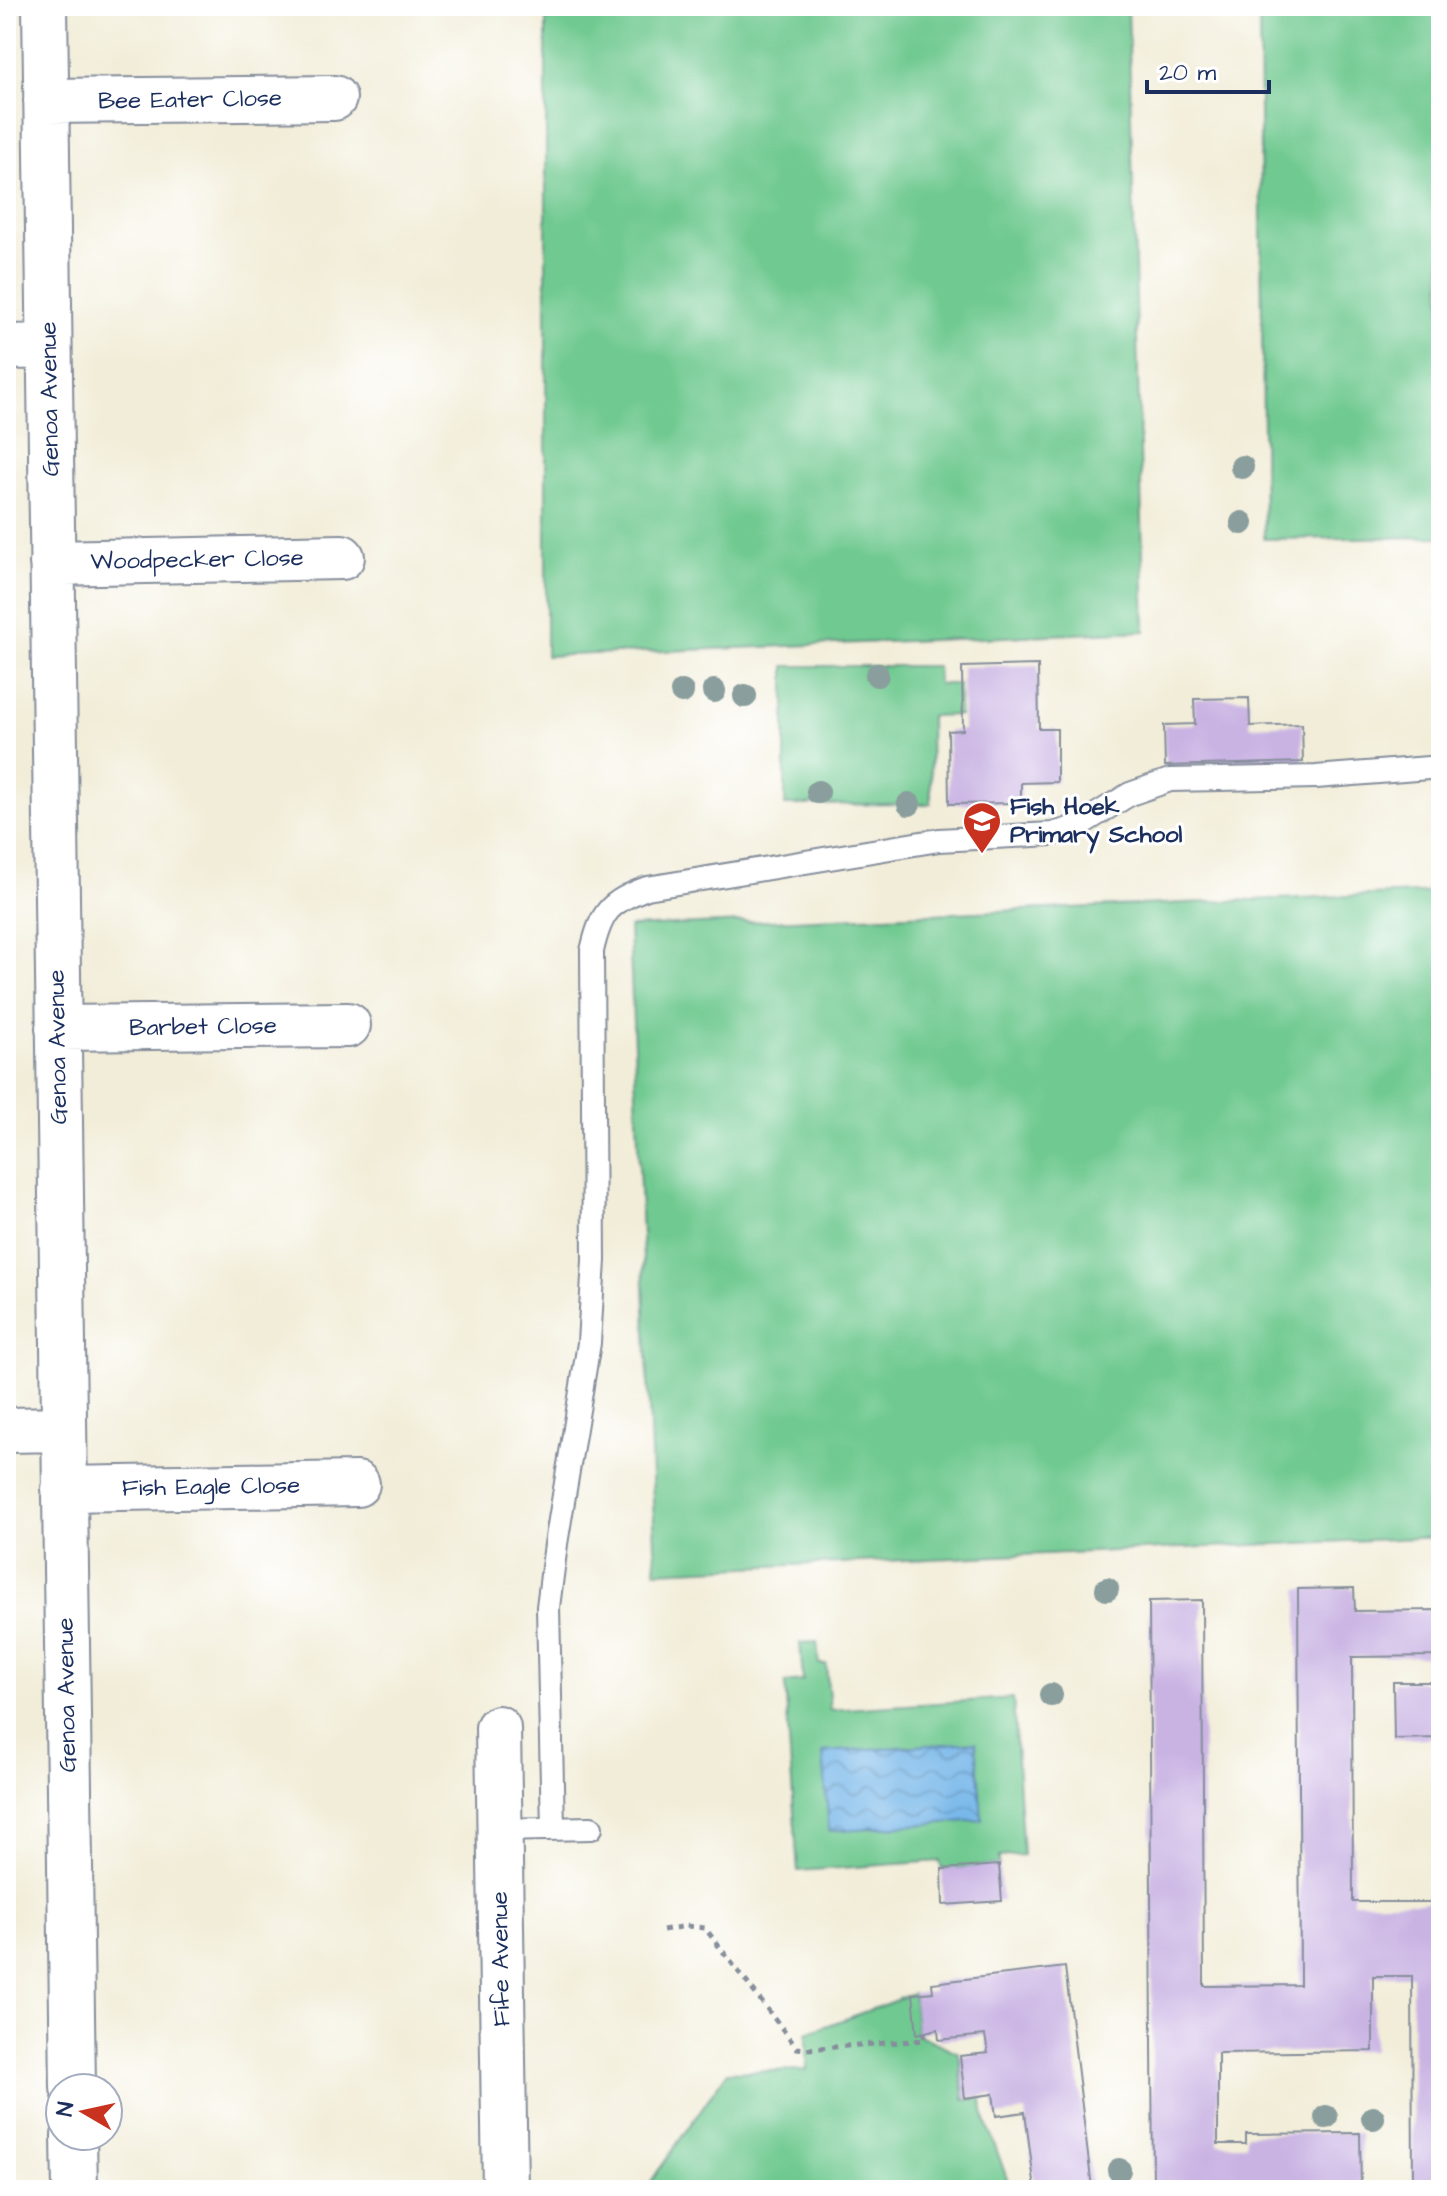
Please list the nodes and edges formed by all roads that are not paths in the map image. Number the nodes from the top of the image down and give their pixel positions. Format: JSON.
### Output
{"nodes":[{"id":1,"x":45,"y":6,"type":"edge"},
{"id":2,"x":334,"y":98,"type":"dead end"},
{"id":3,"x":46,"y":101,"type":"junction"},
{"id":4,"x":49,"y":346,"type":"junction"},
{"id":5,"x":6,"y":347,"type":"edge"},
{"id":6,"x":342,"y":557,"type":"dead end"},
{"id":7,"x":52,"y":563,"type":"junction"},
{"id":8,"x":1441,"y":767,"type":"edge"},
{"id":9,"x":348,"y":1025,"type":"dead end"},
{"id":10,"x":58,"y":1028,"type":"junction"},
{"id":11,"x":63,"y":1429,"type":"junction"},
{"id":12,"x":6,"y":1430,"type":"edge"},
{"id":13,"x":357,"y":1484,"type":"dead end"},
{"id":14,"x":64,"y":1489,"type":"junction"},
{"id":15,"x":498,"y":1728,"type":"dead end"},
{"id":16,"x":591,"y":1828,"type":"dead end"},
{"id":17,"x":553,"y":1829,"type":"junction"},
{"id":18,"x":498,"y":1830,"type":"junction"},
{"id":19,"x":73,"y":2072,"type":"edge"},
{"id":20,"x":74,"y":2152,"type":"edge"},
{"id":21,"x":75,"y":2190,"type":"edge"},
{"id":22,"x":505,"y":2190,"type":"edge"}],
"edges":[{"from":1,"to":3,"type":"street","name":"Genoa Avenue"},
{"from":2,"to":3,"type":"street","name":"Bee Eater Close"},
{"from":3,"to":4,"type":"street","name":"Genoa Avenue"},
{"from":4,"to":5,"type":"street"},
{"from":4,"to":7,"type":"street","name":"Genoa Avenue"},
{"from":6,"to":7,"type":"street","name":"Woodpecker Close"},
{"from":7,"to":10,"type":"street","name":"Genoa Avenue"},
{"from":8,"to":17,"type":"lane"},
{"from":9,"to":10,"type":"street","name":"Barbet Close"},
{"from":10,"to":11,"type":"street","name":"Genoa Avenue"},
{"from":11,"to":12,"type":"street"},
{"from":11,"to":14,"type":"street","name":"Genoa Avenue"},
{"from":13,"to":14,"type":"street","name":"Fish Eagle Close"},
{"from":14,"to":19,"type":"street","name":"Genoa Avenue"},
{"from":15,"to":18,"type":"street","name":"Fife Avenue"},
{"from":16,"to":17,"type":"lane"},
{"from":17,"to":18,"type":"lane"},
{"from":18,"to":22,"type":"street","name":"Fife Avenue"},
{"from":20,"to":21,"type":"street"}]}
